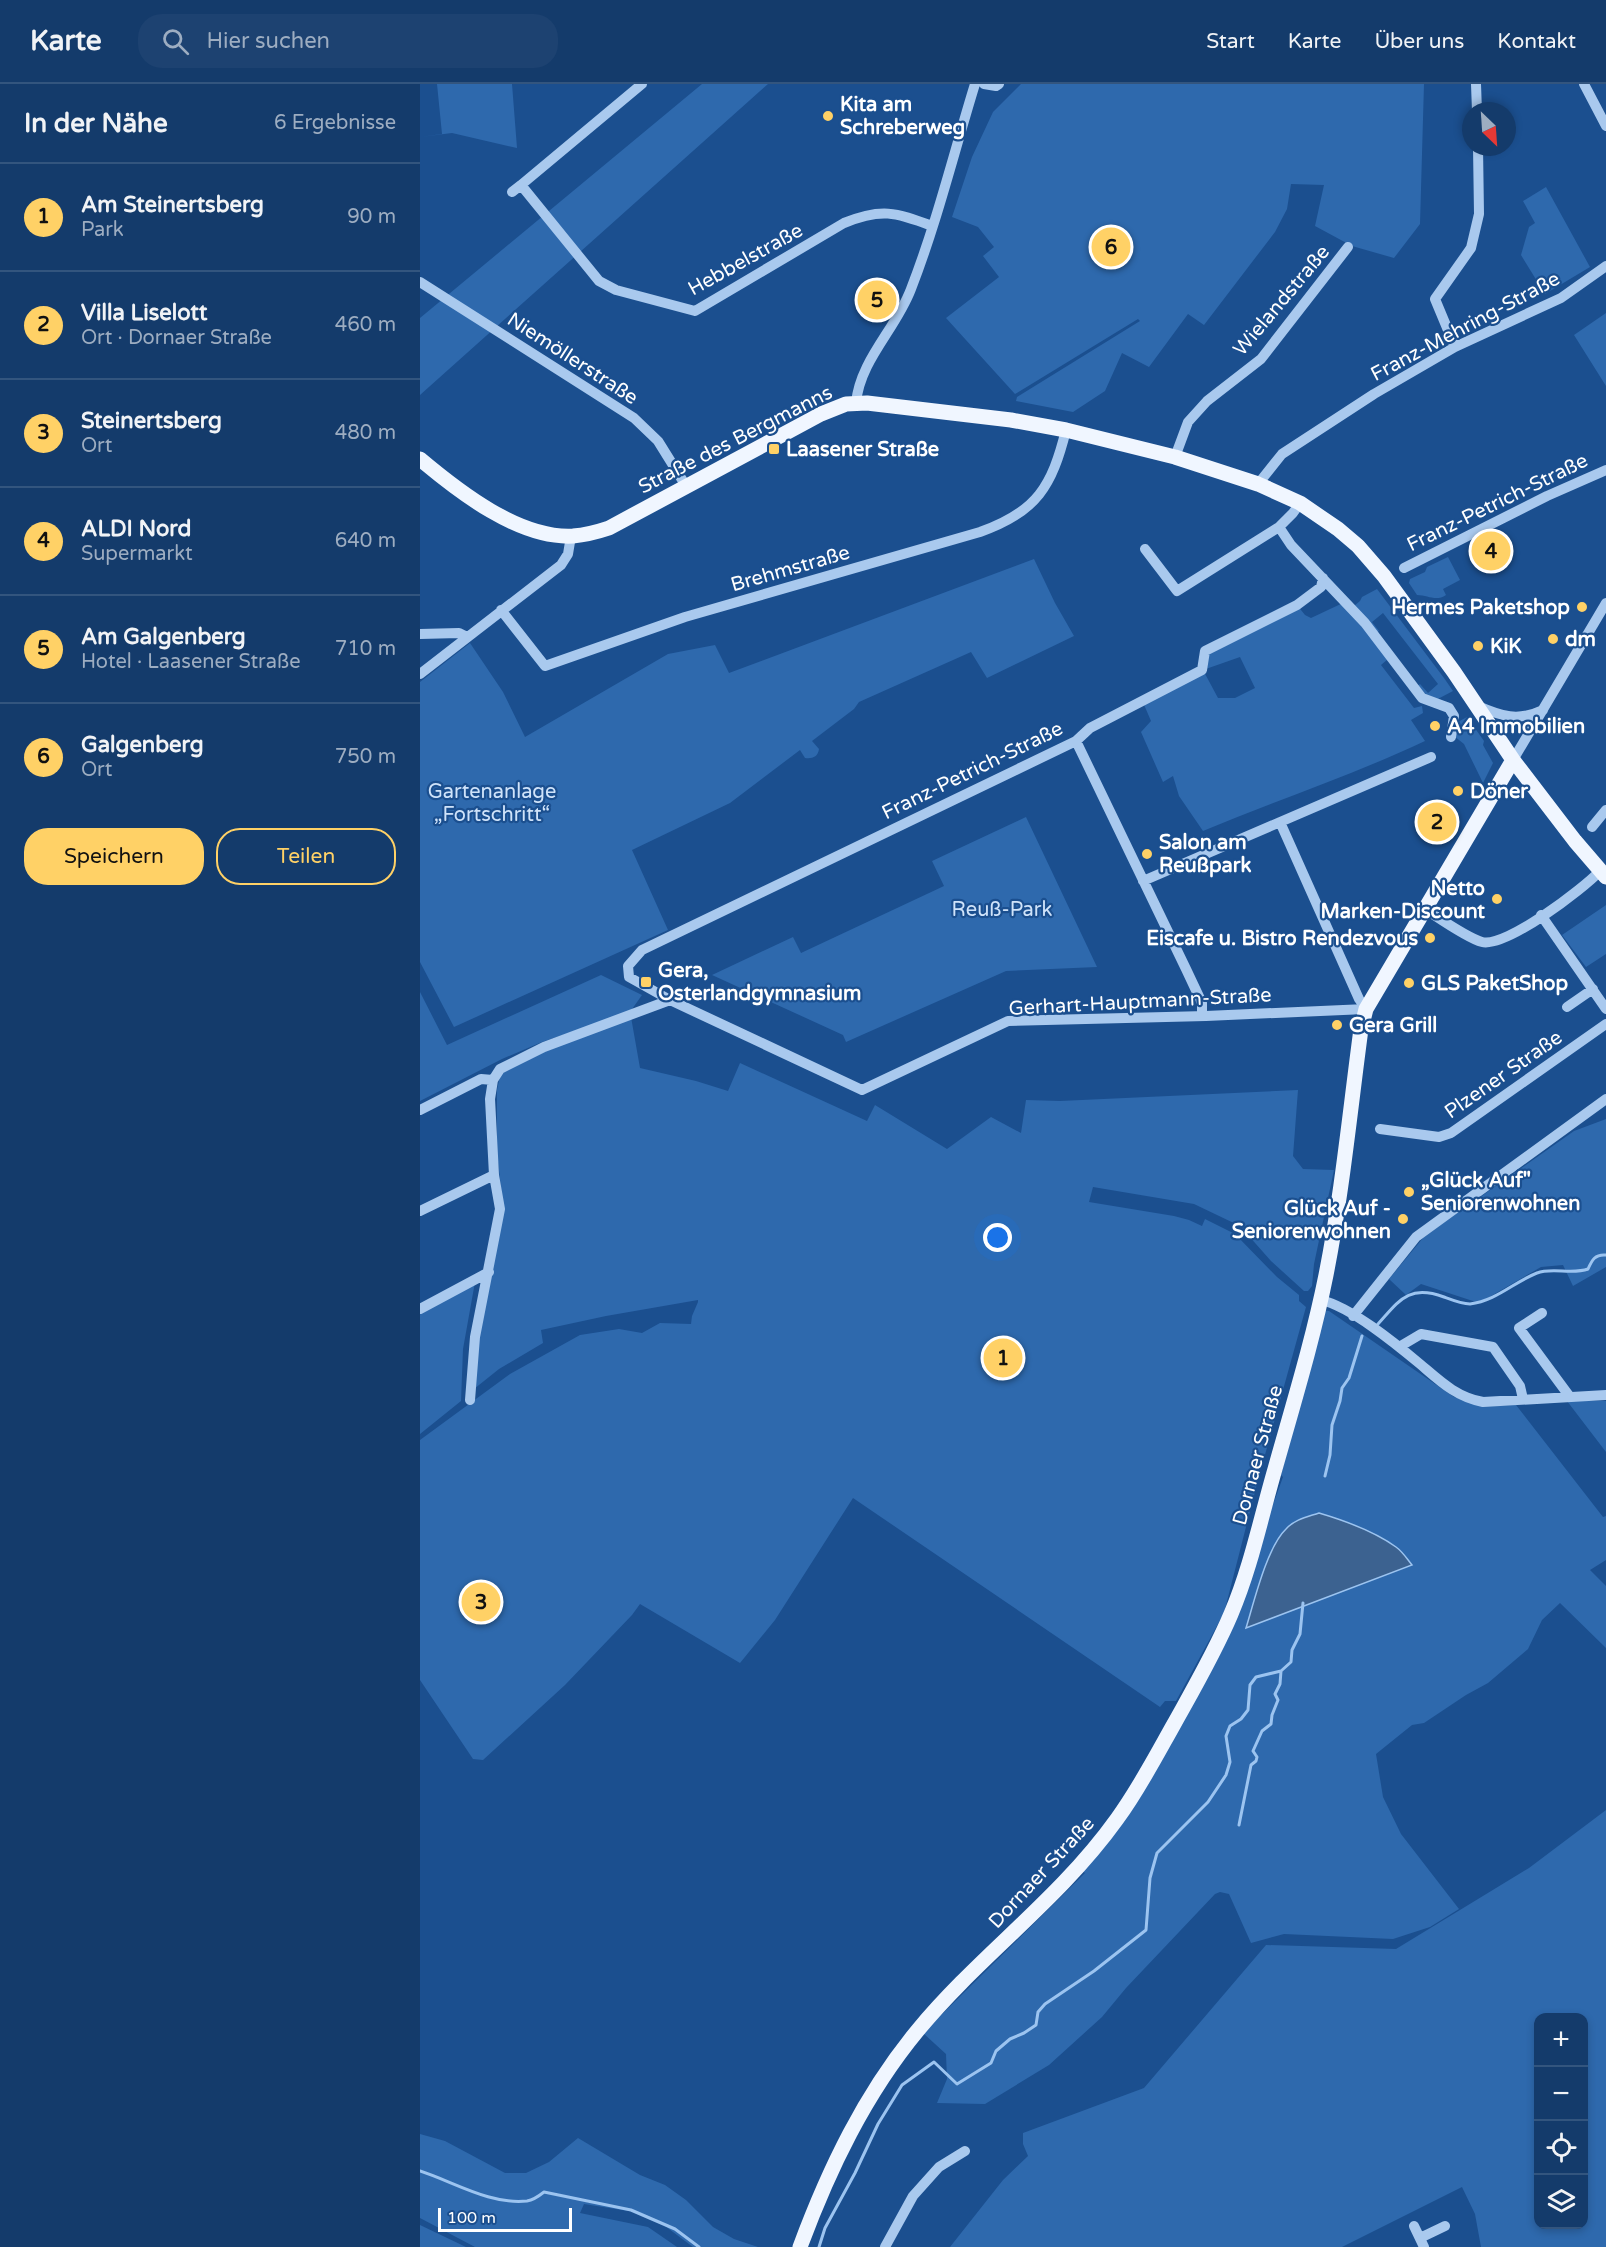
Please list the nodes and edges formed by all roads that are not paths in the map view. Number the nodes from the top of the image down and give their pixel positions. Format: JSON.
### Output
{"nodes":[{"id":1,"x":642,"y":84,"type":"edge"},
{"id":2,"x":975,"y":84,"type":"edge"},
{"id":3,"x":984,"y":84,"type":"edge"},
{"id":4,"x":999,"y":84,"type":"edge"},
{"id":5,"x":1476,"y":84,"type":"edge"},
{"id":6,"x":1584,"y":84,"type":"edge"},
{"id":7,"x":1476,"y":102,"type":"edge"},
{"id":8,"x":1606,"y":126,"type":"edge"},
{"id":9,"x":1478,"y":156,"type":"edge"},
{"id":10,"x":932,"y":226,"type":"junction"},
{"id":11,"x":1348,"y":247,"type":"dead end"},
{"id":12,"x":1606,"y":266,"type":"edge"},
{"id":13,"x":420,"y":282,"type":"edge"},
{"id":14,"x":1455,"y":347,"type":"junction"},
{"id":15,"x":856,"y":403,"type":"junction"},
{"id":16,"x":1066,"y":430,"type":"junction"},
{"id":17,"x":1175,"y":457,"type":"junction"},
{"id":18,"x":420,"y":459,"type":"edge"},
{"id":19,"x":1606,"y":470,"type":"edge"},
{"id":20,"x":1258,"y":484,"type":"junction"},
{"id":21,"x":686,"y":486,"type":"junction"},
{"id":22,"x":1300,"y":503,"type":"junction"},
{"id":23,"x":1279,"y":527,"type":"junction"},
{"id":24,"x":571,"y":536,"type":"junction"},
{"id":25,"x":1145,"y":549,"type":"dead end"},
{"id":26,"x":1404,"y":568,"type":"dead end"},
{"id":27,"x":1323,"y":578,"type":"junction"},
{"id":28,"x":1606,"y":603,"type":"edge"},
{"id":29,"x":501,"y":610,"type":"junction"},
{"id":30,"x":420,"y":634,"type":"edge"},
{"id":31,"x":467,"y":637,"type":"junction"},
{"id":32,"x":420,"y":674,"type":"edge"},
{"id":33,"x":1478,"y":705,"type":"junction"},
{"id":34,"x":1543,"y":710,"type":"junction"},
{"id":35,"x":1451,"y":737,"type":"dead end"},
{"id":36,"x":1076,"y":741,"type":"junction"},
{"id":37,"x":1431,"y":757,"type":"dead end"},
{"id":38,"x":1513,"y":760,"type":"junction"},
{"id":39,"x":1606,"y":810,"type":"edge"},
{"id":40,"x":1280,"y":822,"type":"junction"},
{"id":41,"x":1592,"y":827,"type":"dead end"},
{"id":42,"x":1599,"y":876,"type":"edge"},
{"id":43,"x":1143,"y":881,"type":"junction"},
{"id":44,"x":1425,"y":909,"type":"junction"},
{"id":45,"x":1541,"y":915,"type":"junction"},
{"id":46,"x":642,"y":950,"type":"joint"},
{"id":47,"x":1593,"y":989,"type":"junction"},
{"id":48,"x":670,"y":1000,"type":"junction"},
{"id":49,"x":1567,"y":1007,"type":"dead end"},
{"id":50,"x":1366,"y":1008,"type":"junction"},
{"id":51,"x":1606,"y":1009,"type":"edge"},
{"id":52,"x":1202,"y":1016,"type":"junction"},
{"id":53,"x":1606,"y":1024,"type":"edge"},
{"id":54,"x":493,"y":1080,"type":"junction"},
{"id":55,"x":1606,"y":1099,"type":"edge"},
{"id":56,"x":420,"y":1110,"type":"edge"},
{"id":57,"x":1380,"y":1129,"type":"dead end"},
{"id":58,"x":494,"y":1174,"type":"junction"},
{"id":59,"x":420,"y":1211,"type":"edge"},
{"id":60,"x":489,"y":1272,"type":"junction"},
{"id":61,"x":1321,"y":1300,"type":"junction"},
{"id":62,"x":420,"y":1309,"type":"edge"},
{"id":63,"x":1542,"y":1313,"type":"dead end"},
{"id":64,"x":1353,"y":1316,"type":"junction"},
{"id":65,"x":1399,"y":1347,"type":"junction"},
{"id":66,"x":1606,"y":1395,"type":"edge"},
{"id":67,"x":1570,"y":1397,"type":"junction"},
{"id":68,"x":1523,"y":1399,"type":"junction"},
{"id":69,"x":470,"y":1400,"type":"dead end"},
{"id":70,"x":965,"y":2151,"type":"dead end"},
{"id":71,"x":1414,"y":2226,"type":"dead end"},
{"id":72,"x":1445,"y":2226,"type":"dead end"},
{"id":73,"x":1421,"y":2244,"type":"edge"},
{"id":74,"x":800,"y":2247,"type":"edge"},
{"id":75,"x":885,"y":2247,"type":"edge"}],
"edges":[{"from":1,"to":10,"type":"street","name":"Hebbelstraße"},
{"from":2,"to":10,"type":"street"},
{"from":3,"to":4,"type":"street"},
{"from":5,"to":7,"type":"street"},
{"from":6,"to":8,"type":"street"},
{"from":9,"to":14,"type":"street"},
{"from":10,"to":15,"type":"street"},
{"from":11,"to":17,"type":"street","name":"Wielandstraße"},
{"from":12,"to":14,"type":"street","name":"Franz-Mehring-Straße"},
{"from":13,"to":21,"type":"street","name":"Niemöllerstraße"},
{"from":14,"to":20,"type":"street","name":"Franz-Mehring-Straße"},
{"from":15,"to":16,"type":"main road","name":"Straße des Bergmanns"},
{"from":15,"to":21,"type":"main road","name":"Straße des Bergmanns"},
{"from":16,"to":17,"type":"main road","name":"Straße des Bergmanns"},
{"from":16,"to":29,"type":"street","name":"Brehmstraße"},
{"from":17,"to":20,"type":"main road","name":"Straße des Bergmanns"},
{"from":18,"to":24,"type":"main road","name":"Straße des Bergmanns"},
{"from":19,"to":26,"type":"street","name":"Franz-Petrich-Straße"},
{"from":20,"to":22,"type":"main road","name":"Straße des Bergmanns"},
{"from":21,"to":24,"type":"main road","name":"Straße des Bergmanns"},
{"from":22,"to":23,"type":"street"},
{"from":22,"to":33,"type":"main road","name":"Straße des Bergmanns"},
{"from":23,"to":25,"type":"street"},
{"from":23,"to":27,"type":"street"},
{"from":24,"to":29,"type":"street"},
{"from":27,"to":35,"type":"street"},
{"from":27,"to":36,"type":"street","name":"Franz-Petrich-Straße"},
{"from":28,"to":34,"type":"street","name":"Dornaer Straße"},
{"from":29,"to":31,"type":"street"},
{"from":30,"to":31,"type":"street"},
{"from":31,"to":32,"type":"street"},
{"from":33,"to":34,"type":"street"},
{"from":33,"to":38,"type":"main road","name":"Straße des Bergmanns"},
{"from":34,"to":38,"type":"street","name":"Dornaer Straße"},
{"from":36,"to":43,"type":"street"},
{"from":36,"to":46,"type":"street","name":"Franz-Petrich-Straße"},
{"from":37,"to":40,"type":"street"},
{"from":38,"to":42,"type":"main road","name":"Straße des Bergmanns"},
{"from":38,"to":44,"type":"main road","name":"Dornaer Straße"},
{"from":39,"to":41,"type":"street"},
{"from":40,"to":43,"type":"street"},
{"from":40,"to":50,"type":"street"},
{"from":42,"to":45,"type":"street"},
{"from":43,"to":52,"type":"street"},
{"from":44,"to":45,"type":"street"},
{"from":44,"to":50,"type":"main road","name":"Dornaer Straße"},
{"from":45,"to":47,"type":"street"},
{"from":46,"to":48,"type":"street","name":"Gerhart-Hauptmann-Straße"},
{"from":47,"to":49,"type":"street"},
{"from":47,"to":51,"type":"street"},
{"from":48,"to":52,"type":"street","name":"Gerhart-Hauptmann-Straße"},
{"from":48,"to":54,"type":"street"},
{"from":50,"to":52,"type":"street","name":"Gerhart-Hauptmann-Straße"},
{"from":50,"to":61,"type":"main road","name":"Dornaer Straße"},
{"from":53,"to":57,"type":"street","name":"Plzener Straße"},
{"from":54,"to":56,"type":"street"},
{"from":54,"to":58,"type":"street"},
{"from":55,"to":64,"type":"street"},
{"from":58,"to":59,"type":"street"},
{"from":58,"to":60,"type":"street"},
{"from":60,"to":62,"type":"street"},
{"from":60,"to":69,"type":"street"},
{"from":61,"to":64,"type":"street"},
{"from":61,"to":74,"type":"main road","name":"Dornaer Straße"},
{"from":63,"to":67,"type":"street"},
{"from":64,"to":65,"type":"street"},
{"from":65,"to":68,"type":"street"},
{"from":65,"to":68,"type":"street"},
{"from":66,"to":67,"type":"street"},
{"from":67,"to":68,"type":"street"},
{"from":70,"to":75,"type":"street"},
{"from":71,"to":73,"type":"street"},
{"from":72,"to":73,"type":"street"}]}
